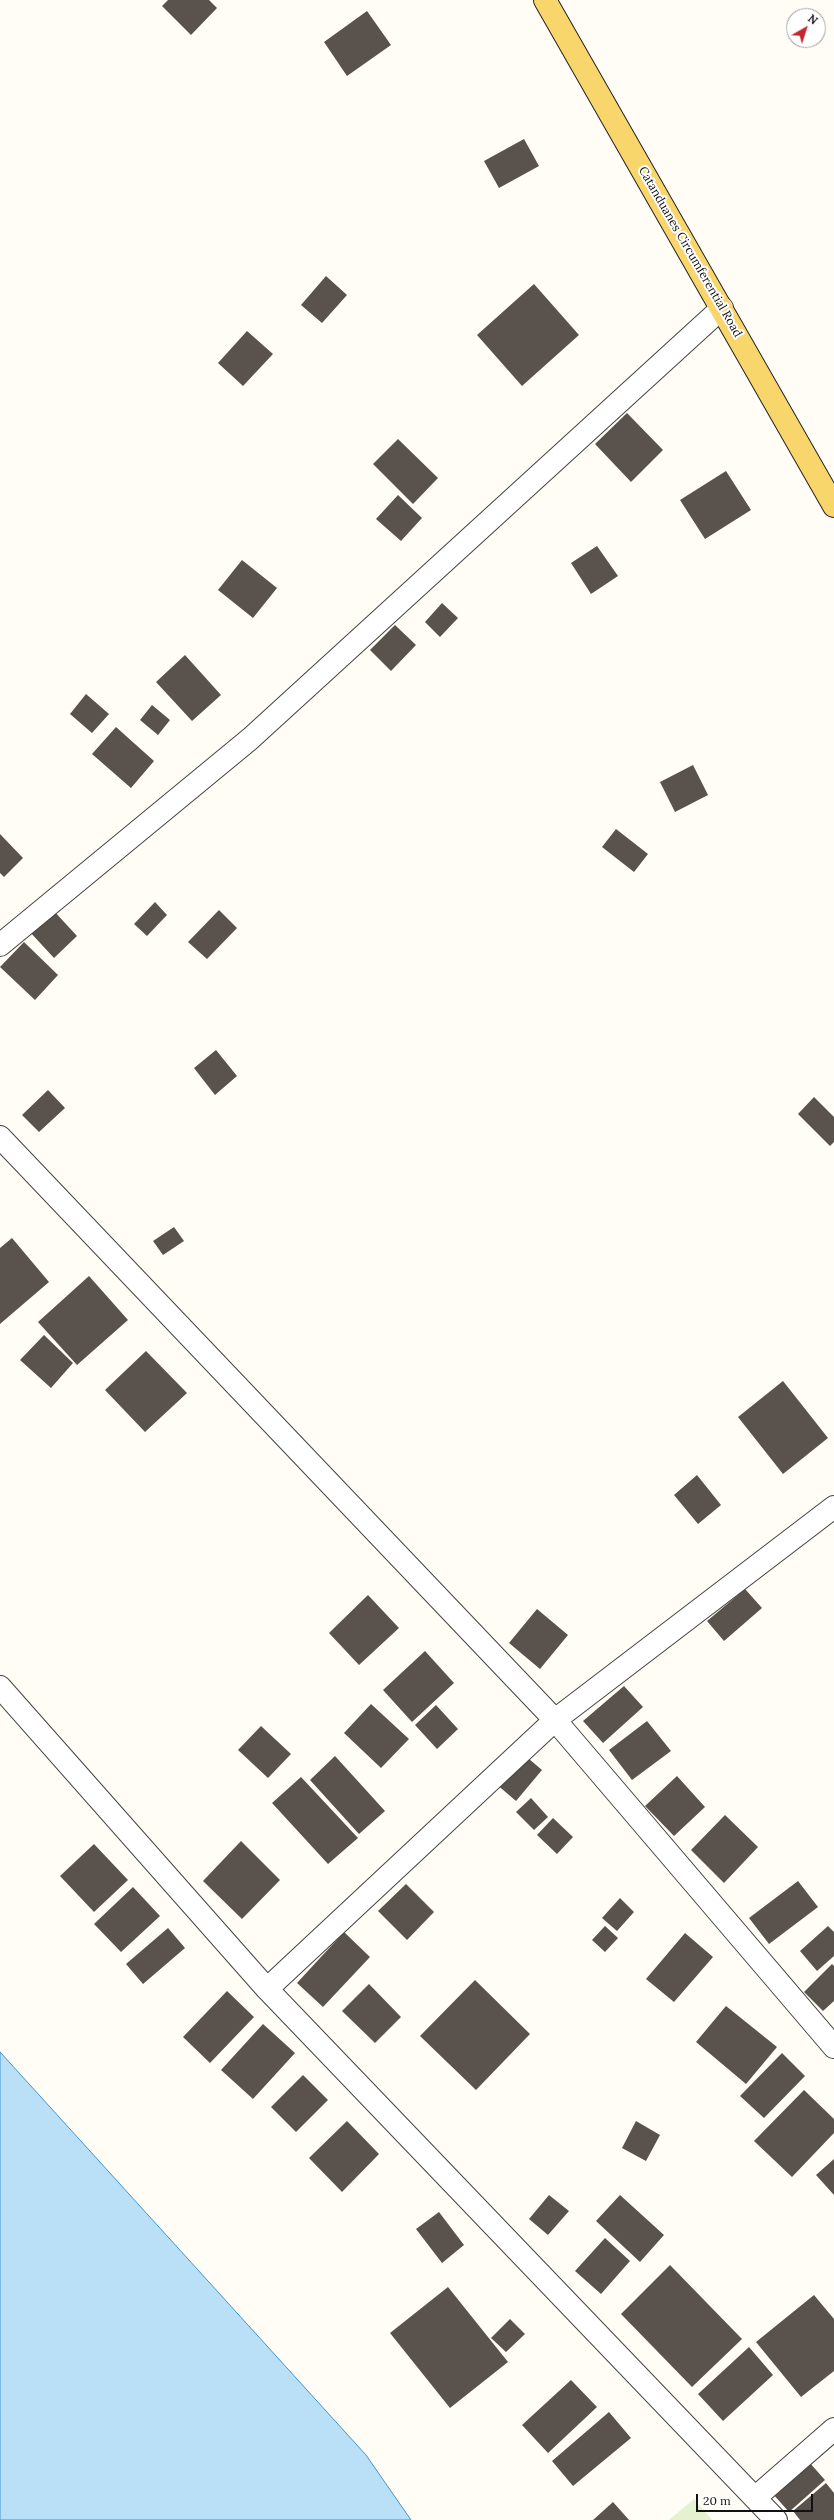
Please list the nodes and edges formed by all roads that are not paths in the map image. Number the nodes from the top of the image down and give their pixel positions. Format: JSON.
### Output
{"nodes":[{"id":1,"x":545,"y":0,"type":"edge"},
{"id":2,"x":722,"y":308,"type":"junction"},
{"id":3,"x":834,"y":506,"type":"edge"},
{"id":4,"x":0,"y":945,"type":"edge"},
{"id":5,"x":0,"y":1137,"type":"edge"},
{"id":6,"x":834,"y":1507,"type":"edge"},
{"id":7,"x":0,"y":1687,"type":"edge"},
{"id":8,"x":555,"y":1720,"type":"junction"},
{"id":9,"x":267,"y":1989,"type":"junction"},
{"id":10,"x":834,"y":2047,"type":"edge"},
{"id":11,"x":834,"y":2429,"type":"edge"},
{"id":12,"x":756,"y":2497,"type":"junction"},
{"id":13,"x":776,"y":2520,"type":"edge"}],
"edges":[{"from":1,"to":2,"type":"main road","name":"Catanduanes Circumferential Road"},
{"from":2,"to":3,"type":"main road","name":"Catanduanes Circumferential Road"},
{"from":2,"to":4,"type":"street"},
{"from":5,"to":8,"type":"street"},
{"from":6,"to":8,"type":"street"},
{"from":7,"to":9,"type":"street"},
{"from":8,"to":9,"type":"street"},
{"from":8,"to":10,"type":"street"},
{"from":9,"to":12,"type":"street"},
{"from":11,"to":12,"type":"street"},
{"from":12,"to":13,"type":"street"}]}
